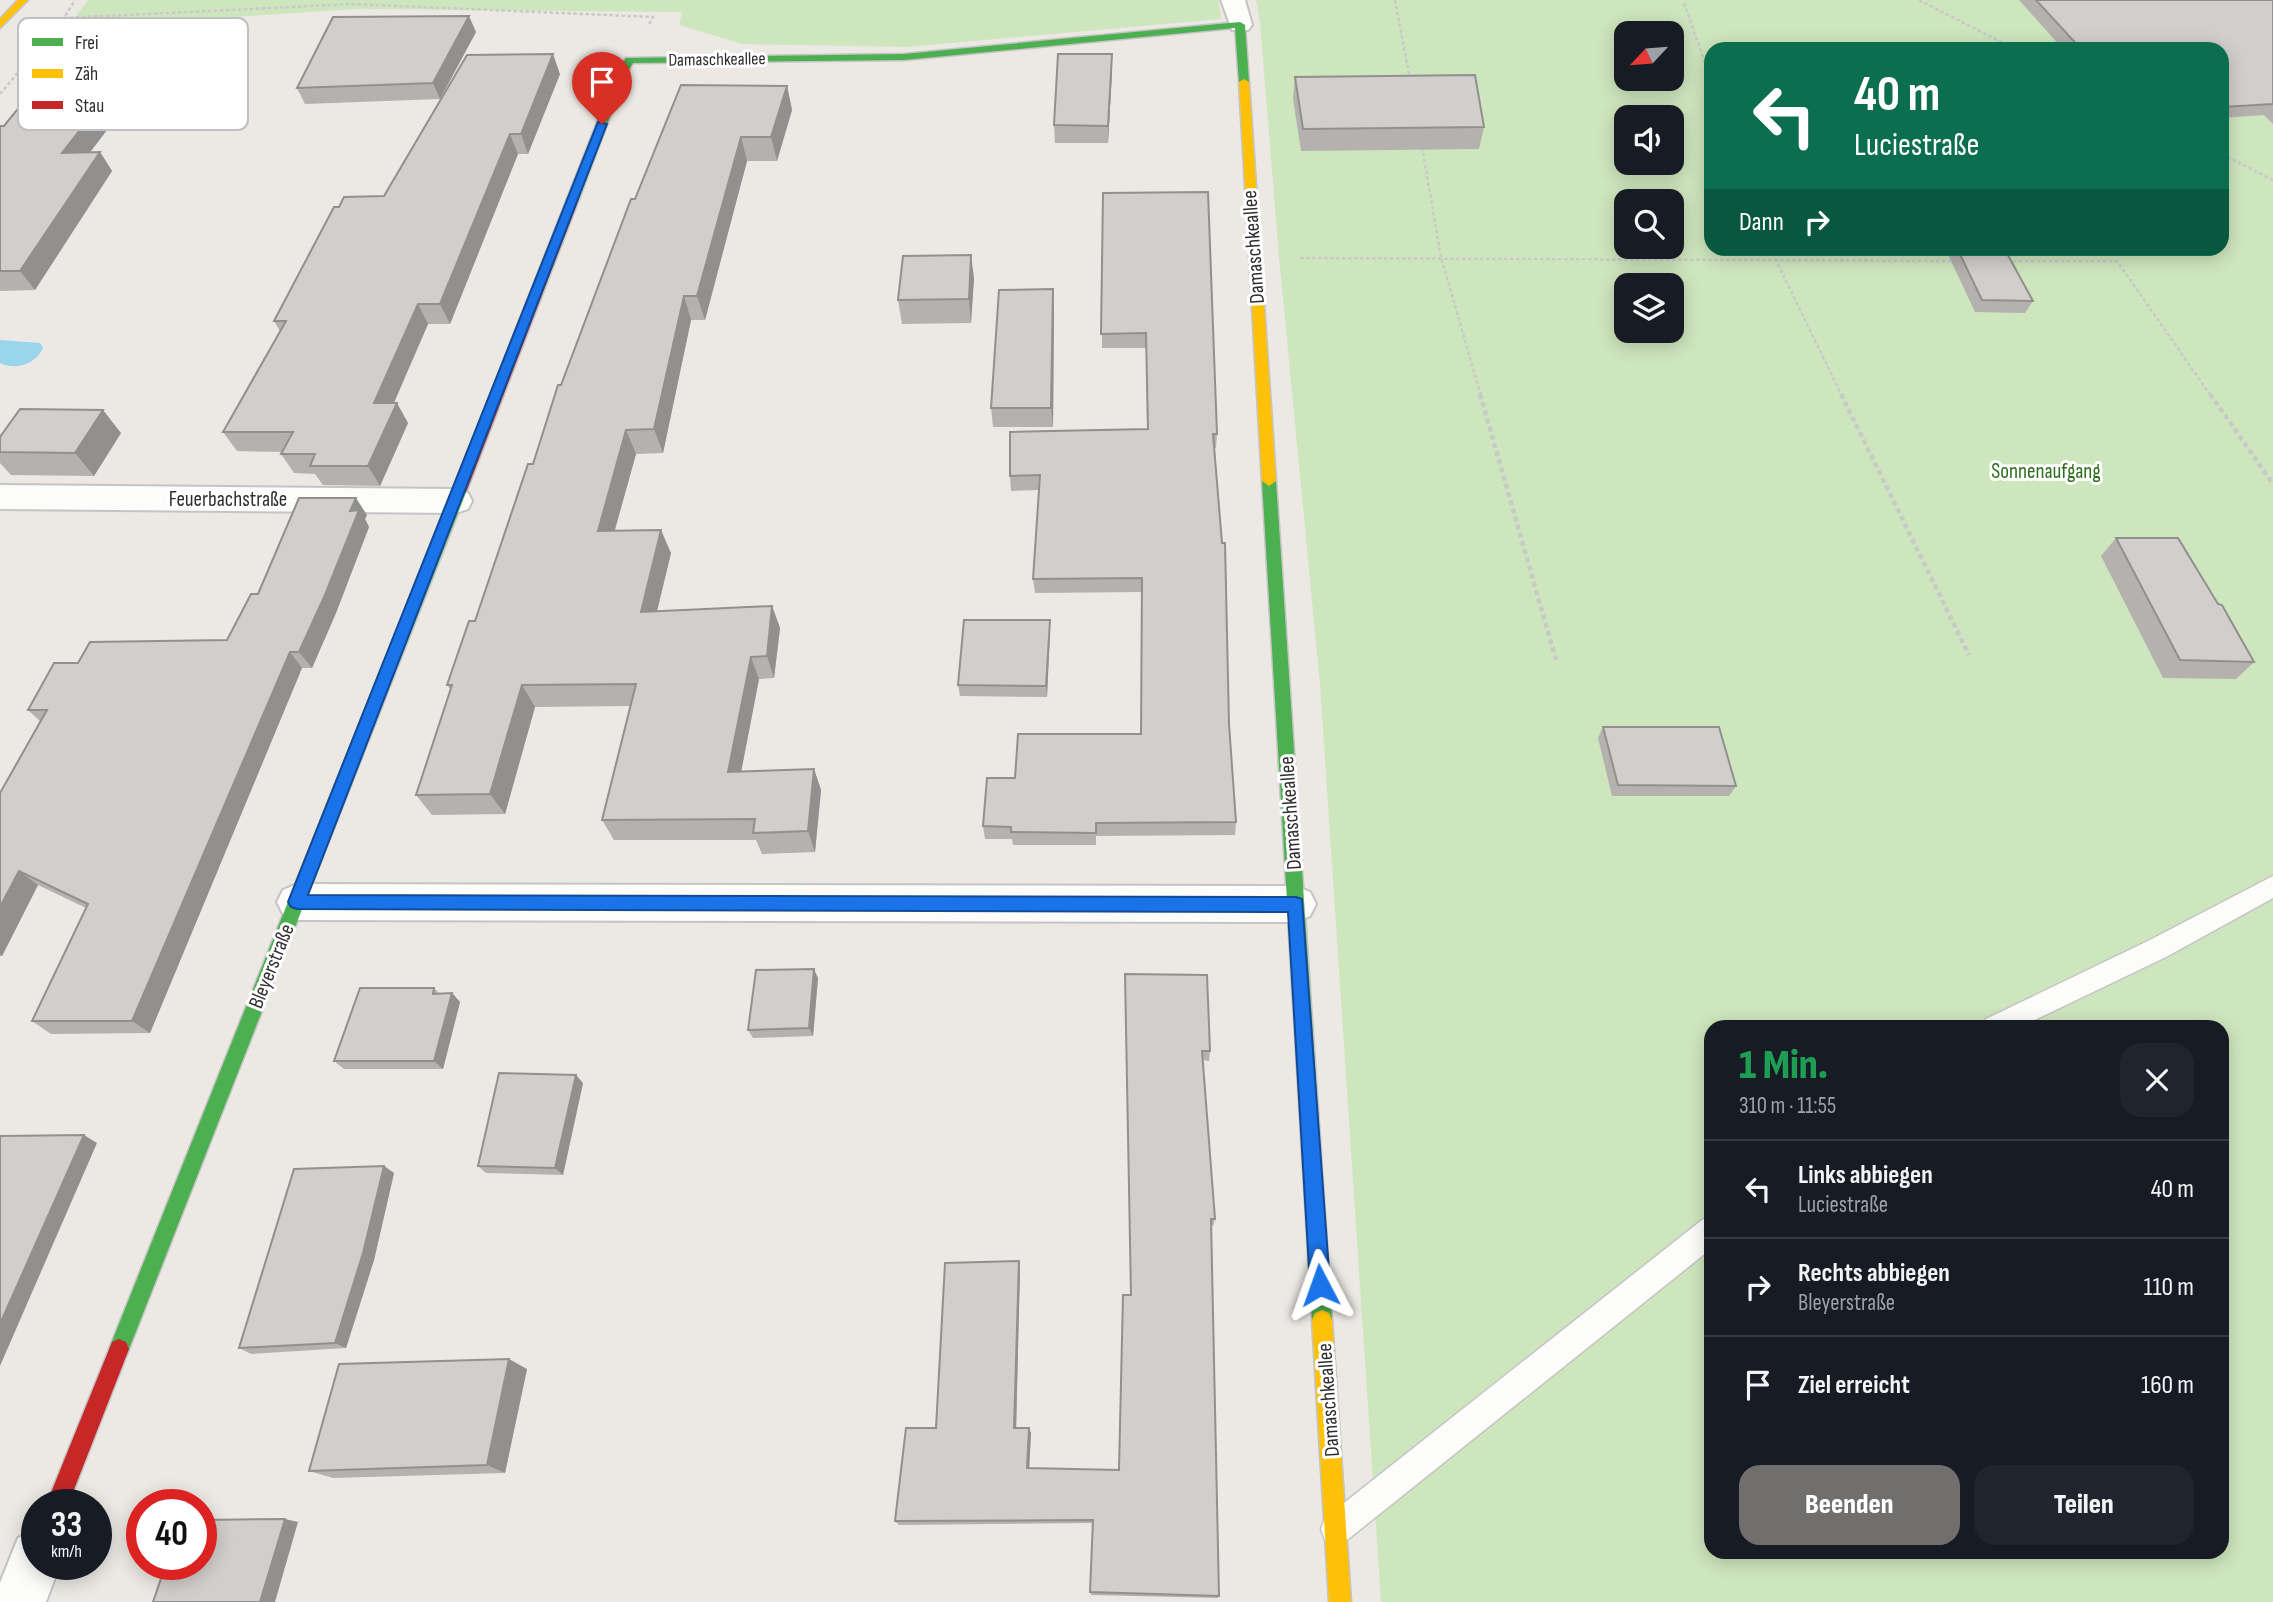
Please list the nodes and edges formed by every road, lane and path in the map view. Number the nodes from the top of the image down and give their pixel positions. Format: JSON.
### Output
{"nodes":[{"id":1,"x":23,"y":0,"type":"edge"},
{"id":2,"x":75,"y":0,"type":"edge"},
{"id":3,"x":1233,"y":0,"type":"edge"},
{"id":4,"x":1395,"y":0,"type":"edge"},
{"id":5,"x":1919,"y":0,"type":"edge"},
{"id":6,"x":1684,"y":4,"type":"dead end"},
{"id":7,"x":64,"y":18,"type":"joint"},
{"id":8,"x":0,"y":25,"type":"edge"},
{"id":9,"x":1240,"y":25,"type":"junction"},
{"id":10,"x":2001,"y":42,"type":"edge"},
{"id":11,"x":1704,"y":60,"type":"edge"},
{"id":12,"x":626,"y":67,"type":"junction"},
{"id":13,"x":18,"y":73,"type":"edge"},
{"id":14,"x":1410,"y":81,"type":"edge"},
{"id":15,"x":0,"y":94,"type":"edge"},
{"id":16,"x":1419,"y":135,"type":"edge"},
{"id":17,"x":2229,"y":158,"type":"edge"},
{"id":18,"x":2273,"y":180,"type":"edge"},
{"id":19,"x":1772,"y":256,"type":"edge"},
{"id":20,"x":1441,"y":257,"type":"junction"},
{"id":21,"x":1254,"y":258,"type":"junction"},
{"id":22,"x":1774,"y":261,"type":"junction"},
{"id":23,"x":1966,"y":261,"type":"edge"},
{"id":24,"x":2007,"y":261,"type":"edge"},
{"id":25,"x":2273,"y":484,"type":"edge"},
{"id":26,"x":0,"y":498,"type":"edge"},
{"id":27,"x":456,"y":500,"type":"junction"},
{"id":28,"x":1969,"y":656,"type":"dead end"},
{"id":29,"x":1556,"y":660,"type":"dead end"},
{"id":30,"x":2273,"y":886,"type":"edge"},
{"id":31,"x":297,"y":902,"type":"junction"},
{"id":32,"x":1296,"y":904,"type":"junction"},
{"id":33,"x":2010,"y":1020,"type":"edge"},
{"id":34,"x":1704,"y":1236,"type":"edge"},
{"id":35,"x":63,"y":1489,"type":"edge"},
{"id":36,"x":1336,"y":1529,"type":"junction"},
{"id":37,"x":28,"y":1580,"type":"edge"},
{"id":38,"x":19,"y":1602,"type":"edge"},
{"id":39,"x":1340,"y":1602,"type":"edge"}],
"edges":[{"from":1,"to":8,"type":"street"},
{"from":2,"to":7,"type":"path"},
{"from":3,"to":9,"type":"street","name":"Damaschkeallee"},
{"from":4,"to":14,"type":"path"},
{"from":5,"to":10,"type":"path"},
{"from":6,"to":11,"type":"path"},
{"from":7,"to":12,"type":"path"},
{"from":9,"to":12,"type":"street","name":"Damaschkeallee"},
{"from":9,"to":21,"type":"street","name":"Damaschkeallee"},
{"from":12,"to":27,"type":"street","name":"Bleyerstraße"},
{"from":13,"to":15,"type":"path"},
{"from":16,"to":20,"type":"path"},
{"from":17,"to":18,"type":"path"},
{"from":19,"to":22,"type":"path"},
{"from":20,"to":21,"type":"path"},
{"from":20,"to":22,"type":"path"},
{"from":20,"to":29,"type":"path"},
{"from":21,"to":32,"type":"street","name":"Damaschkeallee"},
{"from":22,"to":23,"type":"path"},
{"from":22,"to":28,"type":"path"},
{"from":24,"to":25,"type":"path"},
{"from":26,"to":27,"type":"street","name":"Feuerbachstraße"},
{"from":27,"to":31,"type":"street","name":"Bleyerstraße"},
{"from":30,"to":33,"type":"lane"},
{"from":31,"to":32,"type":"street"},
{"from":31,"to":35,"type":"street","name":"Bleyerstraße"},
{"from":32,"to":36,"type":"street","name":"Damaschkeallee"},
{"from":34,"to":36,"type":"lane"},
{"from":36,"to":39,"type":"street","name":"Damaschkeallee"},
{"from":37,"to":38,"type":"street"}]}
